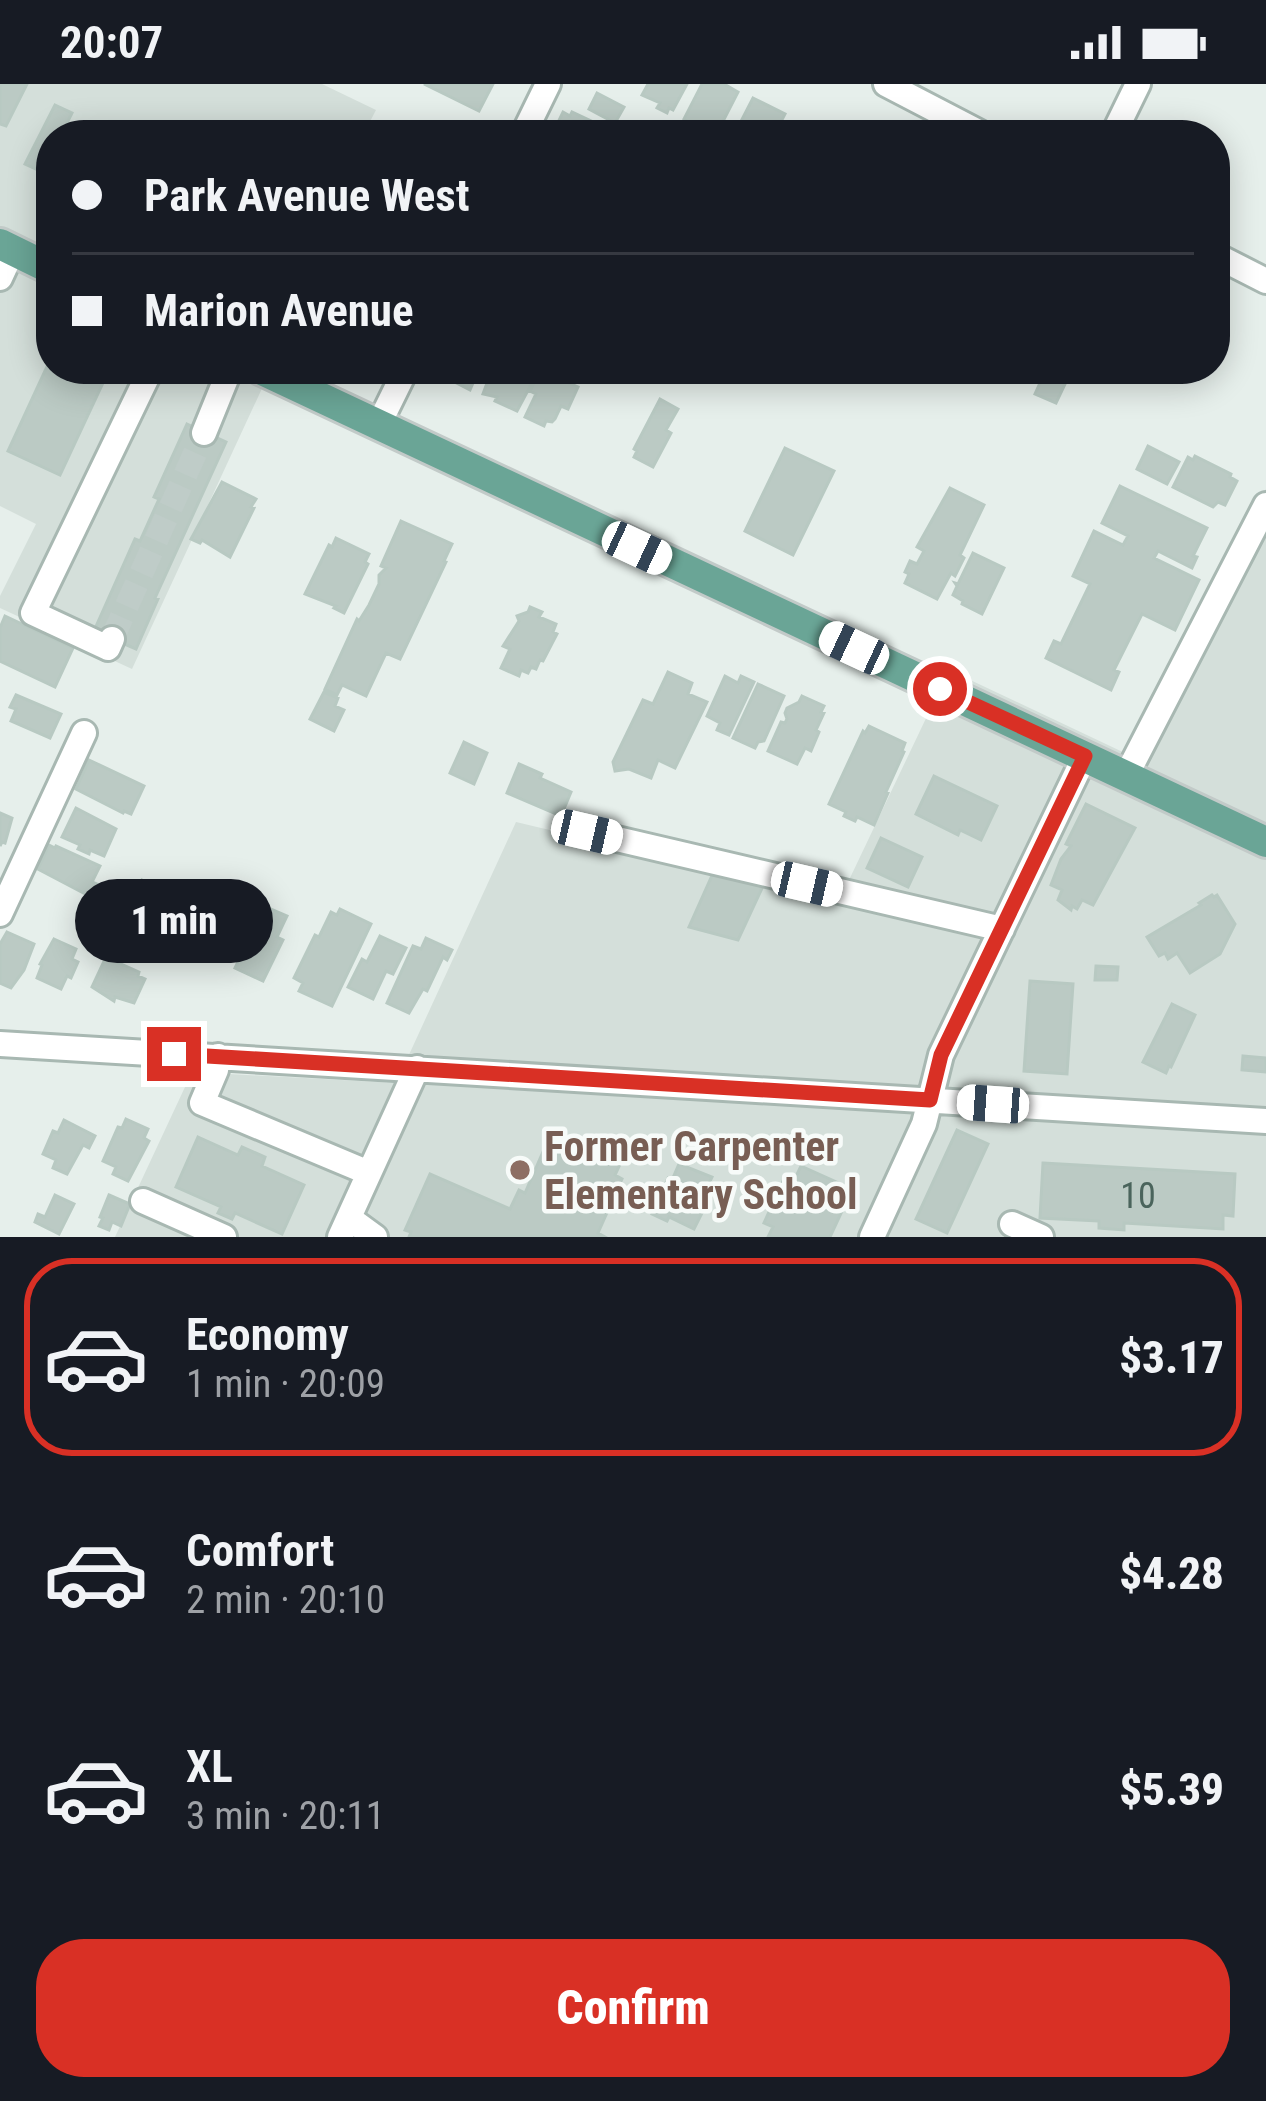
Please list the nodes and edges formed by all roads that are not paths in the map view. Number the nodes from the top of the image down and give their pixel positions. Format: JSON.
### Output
{"nodes":[{"id":1,"x":548,"y":84,"type":"edge"},
{"id":2,"x":886,"y":84,"type":"edge"},
{"id":3,"x":1138,"y":84,"type":"edge"},
{"id":4,"x":530,"y":120,"type":"edge"},
{"id":5,"x":955,"y":120,"type":"edge"},
{"id":6,"x":1120,"y":120,"type":"edge"},
{"id":7,"x":4,"y":257,"type":"edge"},
{"id":8,"x":1230,"y":263,"type":"edge"},
{"id":9,"x":36,"y":265,"type":"edge"},
{"id":10,"x":1266,"y":281,"type":"edge"},
{"id":11,"x":144,"y":384,"type":"edge"},
{"id":12,"x":224,"y":384,"type":"edge"},
{"id":13,"x":291,"y":384,"type":"edge"},
{"id":14,"x":399,"y":384,"type":"edge"},
{"id":15,"x":378,"y":426,"type":"junction"},
{"id":16,"x":204,"y":433,"type":"tunnel mouth"},
{"id":17,"x":1266,"y":506,"type":"edge"},
{"id":18,"x":112,"y":639,"type":"dead end"},
{"id":19,"x":84,"y":733,"type":"dead end"},
{"id":20,"x":1085,"y":756,"type":"junction"},
{"id":21,"x":1126,"y":776,"type":"junction"},
{"id":22,"x":587,"y":832,"type":"dead end"},
{"id":23,"x":1266,"y":842,"type":"edge"},
{"id":24,"x":0,"y":914,"type":"edge"},
{"id":25,"x":1002,"y":929,"type":"junction"},
{"id":26,"x":0,"y":1044,"type":"edge"},
{"id":27,"x":218,"y":1056,"type":"junction"},
{"id":28,"x":417,"y":1068,"type":"junction"},
{"id":29,"x":930,"y":1100,"type":"junction"},
{"id":30,"x":1266,"y":1121,"type":"edge"},
{"id":31,"x":369,"y":1173,"type":"junction"},
{"id":32,"x":143,"y":1201,"type":"dead end"},
{"id":33,"x":1012,"y":1224,"type":"dead end"},
{"id":34,"x":344,"y":1227,"type":"edge"},
{"id":35,"x":224,"y":1237,"type":"edge"},
{"id":36,"x":374,"y":1237,"type":"edge"},
{"id":37,"x":872,"y":1237,"type":"edge"},
{"id":38,"x":1042,"y":1237,"type":"edge"}],
"edges":[{"from":1,"to":4,"type":"street"},
{"from":2,"to":5,"type":"street"},
{"from":3,"to":6,"type":"street"},
{"from":7,"to":9,"type":"main road"},
{"from":8,"to":10,"type":"street"},
{"from":11,"to":18,"type":"street"},
{"from":12,"to":16,"type":"street"},
{"from":13,"to":15,"type":"main road"},
{"from":14,"to":15,"type":"street"},
{"from":15,"to":20,"type":"main road"},
{"from":17,"to":21,"type":"street"},
{"from":19,"to":24,"type":"street"},
{"from":20,"to":21,"type":"main road"},
{"from":20,"to":25,"type":"street"},
{"from":21,"to":23,"type":"main road"},
{"from":22,"to":25,"type":"street"},
{"from":25,"to":29,"type":"street"},
{"from":26,"to":27,"type":"street"},
{"from":27,"to":28,"type":"street"},
{"from":27,"to":31,"type":"street"},
{"from":28,"to":29,"type":"street"},
{"from":28,"to":31,"type":"street"},
{"from":29,"to":30,"type":"street"},
{"from":29,"to":37,"type":"street"},
{"from":31,"to":34,"type":"street"},
{"from":32,"to":35,"type":"street"},
{"from":33,"to":38,"type":"street"},
{"from":34,"to":36,"type":"street"}]}
